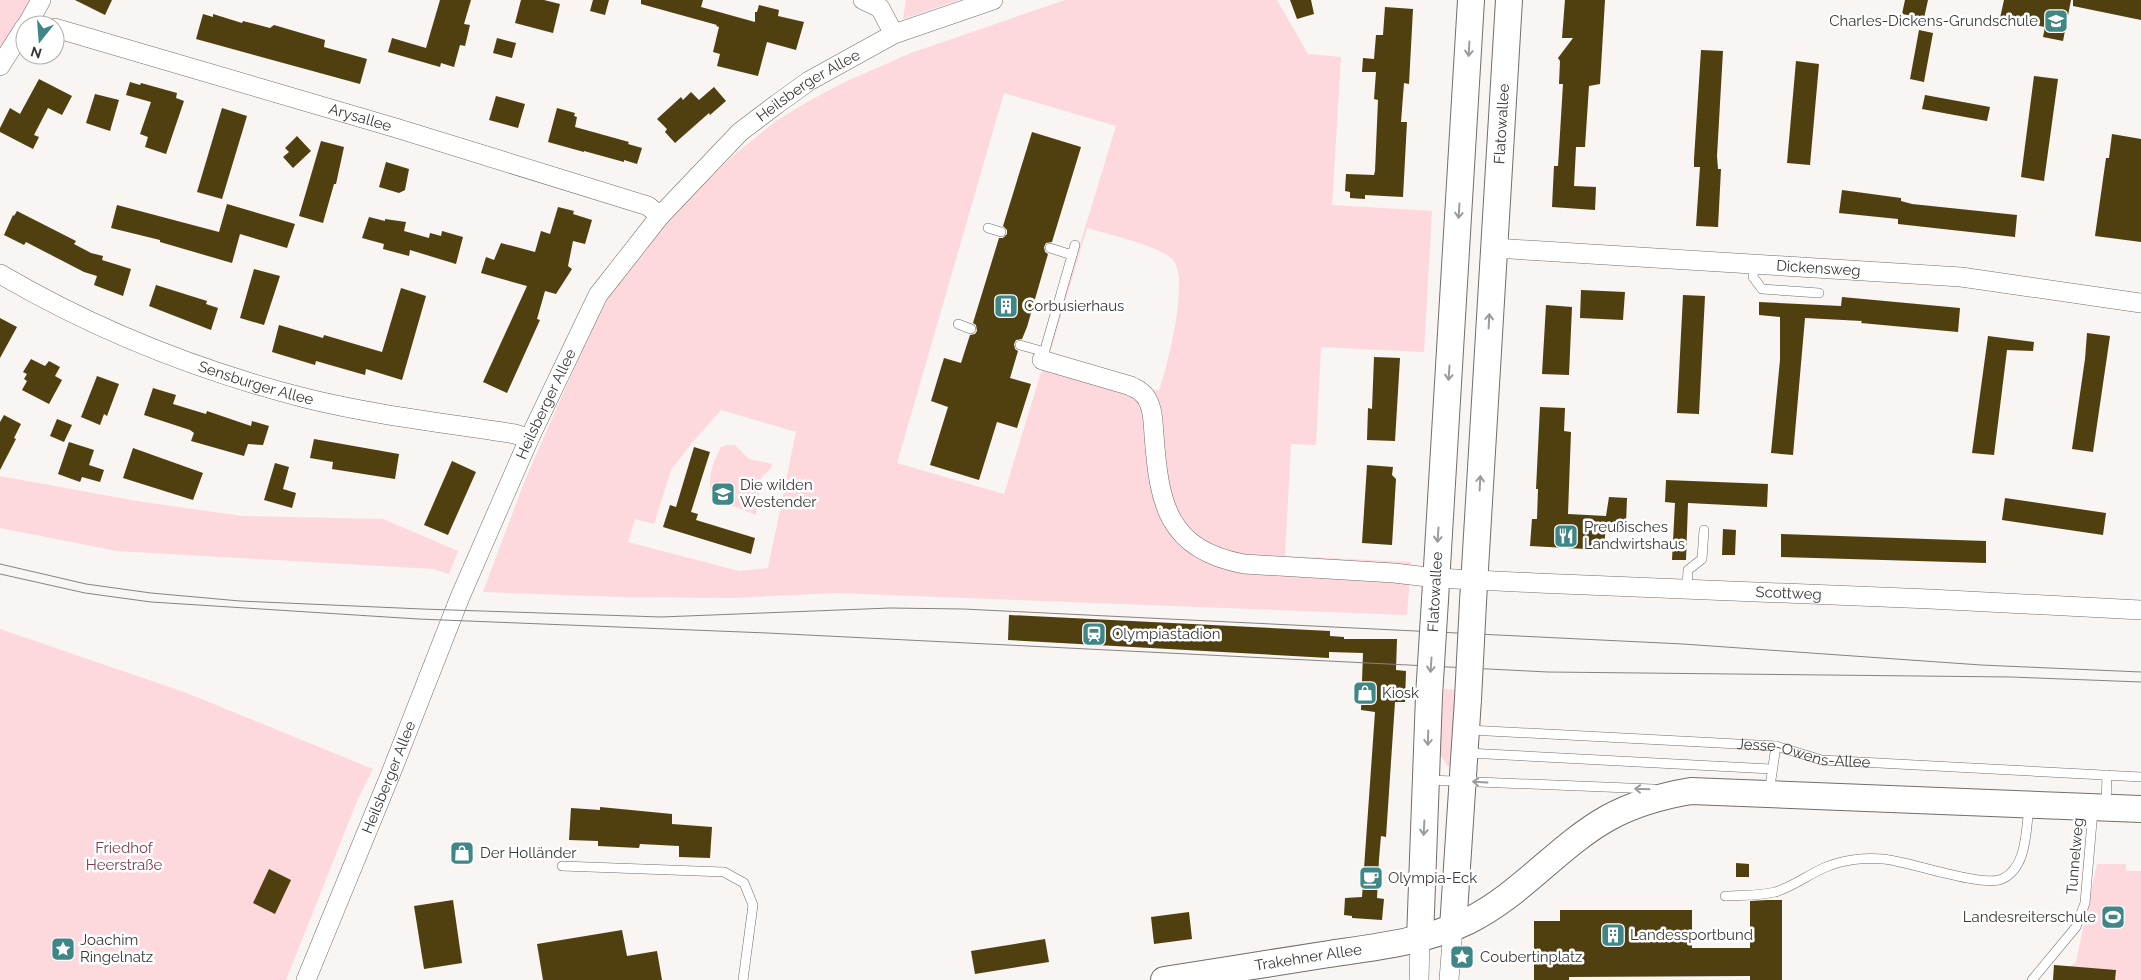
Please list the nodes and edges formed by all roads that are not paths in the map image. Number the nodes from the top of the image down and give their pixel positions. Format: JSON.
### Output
{"nodes":[{"id":1,"x":41,"y":0,"type":"edge"},
{"id":2,"x":863,"y":0,"type":"edge"},
{"id":3,"x":992,"y":0,"type":"edge"},
{"id":4,"x":1471,"y":0,"type":"edge"},
{"id":5,"x":1509,"y":0,"type":"edge"},
{"id":6,"x":35,"y":15,"type":"edge"},
{"id":7,"x":65,"y":31,"type":"edge"},
{"id":8,"x":894,"y":34,"type":"junction"},
{"id":9,"x":15,"y":46,"type":"edge"},
{"id":10,"x":0,"y":66,"type":"edge"},
{"id":11,"x":660,"y":216,"type":"junction"},
{"id":12,"x":988,"y":228,"type":"dead end"},
{"id":13,"x":1001,"y":232,"type":"dead end"},
{"id":14,"x":1074,"y":245,"type":"dead end"},
{"id":15,"x":1457,"y":246,"type":"junction"},
{"id":16,"x":1050,"y":248,"type":"dead end"},
{"id":17,"x":1494,"y":248,"type":"junction"},
{"id":18,"x":1072,"y":255,"type":"junction"},
{"id":19,"x":1754,"y":263,"type":"junction"},
{"id":20,"x":0,"y":274,"type":"edge"},
{"id":21,"x":1818,"y":293,"type":"dead end"},
{"id":22,"x":2141,"y":303,"type":"edge"},
{"id":23,"x":958,"y":324,"type":"dead end"},
{"id":24,"x":971,"y":329,"type":"dead end"},
{"id":25,"x":1020,"y":345,"type":"dead end"},
{"id":26,"x":1044,"y":356,"type":"junction"},
{"id":27,"x":529,"y":440,"type":"junction"},
{"id":28,"x":1704,"y":530,"type":"dead end"},
{"id":29,"x":1436,"y":588,"type":"junction"},
{"id":30,"x":1687,"y":589,"type":"junction"},
{"id":31,"x":1473,"y":591,"type":"junction"},
{"id":32,"x":2141,"y":610,"type":"edge"},
{"id":33,"x":1465,"y":742,"type":"junction"},
{"id":34,"x":1776,"y":746,"type":"junction"},
{"id":35,"x":2107,"y":775,"type":"junction"},
{"id":36,"x":2141,"y":777,"type":"edge"},
{"id":37,"x":1427,"y":780,"type":"junction"},
{"id":38,"x":1462,"y":781,"type":"junction"},
{"id":39,"x":1770,"y":782,"type":"junction"},
{"id":40,"x":1691,"y":791,"type":"junction"},
{"id":41,"x":2030,"y":804,"type":"junction"},
{"id":42,"x":2099,"y":807,"type":"junction"},
{"id":43,"x":2141,"y":809,"type":"edge"},
{"id":44,"x":562,"y":866,"type":"dead end"},
{"id":45,"x":1725,"y":896,"type":"dead end"},
{"id":46,"x":1452,"y":928,"type":"junction"},
{"id":47,"x":1420,"y":939,"type":"junction"},
{"id":48,"x":306,"y":980,"type":"edge"},
{"id":49,"x":743,"y":980,"type":"edge"},
{"id":50,"x":1164,"y":980,"type":"edge"},
{"id":51,"x":1419,"y":980,"type":"edge"},
{"id":52,"x":1449,"y":980,"type":"edge"},
{"id":53,"x":2032,"y":980,"type":"edge"}],
"edges":[{"from":1,"to":6,"type":"street"},
{"from":2,"to":8,"type":"street"},
{"from":3,"to":8,"type":"street","name":"Heilsberger Allee"},
{"from":4,"to":15,"type":"main road","name":"Flatowallee","one_way":true},
{"from":5,"to":17,"type":"main road","name":"Flatowallee"},
{"from":7,"to":11,"type":"street","name":"Arysallee"},
{"from":8,"to":11,"type":"street","name":"Heilsberger Allee"},
{"from":9,"to":10,"type":"street"},
{"from":11,"to":27,"type":"street","name":"Heilsberger Allee"},
{"from":12,"to":13,"type":"lane"},
{"from":14,"to":18,"type":"lane"},
{"from":15,"to":17,"type":"main road"},
{"from":15,"to":29,"type":"main road","name":"Flatowallee","one_way":true},
{"from":16,"to":18,"type":"lane"},
{"from":17,"to":19,"type":"street","name":"Dickensweg"},
{"from":31,"to":17,"type":"main road","name":"Flatowallee","one_way":true},
{"from":18,"to":26,"type":"lane"},
{"from":19,"to":21,"type":"lane"},
{"from":19,"to":22,"type":"street","name":"Dickensweg"},
{"from":20,"to":27,"type":"street","name":"Sensburger Allee"},
{"from":23,"to":24,"type":"lane"},
{"from":25,"to":26,"type":"lane"},
{"from":26,"to":29,"type":"street","name":"Scottweg"},
{"from":27,"to":48,"type":"street","name":"Heilsberger Allee"},
{"from":28,"to":30,"type":"lane"},
{"from":29,"to":31,"type":"street","name":"Scottweg"},
{"from":29,"to":37,"type":"main road","name":"Flatowallee","one_way":true,"bridge":true},
{"from":30,"to":31,"type":"street","name":"Scottweg"},
{"from":30,"to":32,"type":"street","name":"Scottweg"},
{"from":31,"to":33,"type":"main road","name":"Flatowallee","bridge":true},
{"from":33,"to":34,"type":"lane","name":"Jesse-Owens-Allee"},
{"from":33,"to":38,"type":"main road","name":"Flatowallee"},
{"from":33,"to":39,"type":"lane"},
{"from":34,"to":35,"type":"lane","name":"Jesse-Owens-Allee"},
{"from":34,"to":39,"type":"lane"},
{"from":35,"to":36,"type":"lane","name":"Jesse-Owens-Allee"},
{"from":35,"to":42,"type":"lane","name":"Tunnelweg"},
{"from":37,"to":38,"type":"lane"},
{"from":37,"to":47,"type":"main road","name":"Flatowallee","one_way":true},
{"from":40,"to":38,"type":"lane","one_way":true},
{"from":38,"to":46,"type":"main road","name":"Flatowallee"},
{"from":39,"to":40,"type":"main road"},
{"from":39,"to":41,"type":"main road"},
{"from":40,"to":46,"type":"main road"},
{"from":41,"to":42,"type":"main road"},
{"from":41,"to":45,"type":"lane"},
{"from":42,"to":43,"type":"main road"},
{"from":42,"to":53,"type":"lane","name":"Tunnelweg"},
{"from":44,"to":49,"type":"lane"},
{"from":46,"to":47,"type":"main road","name":"Trakehner Allee"},
{"from":46,"to":52,"type":"street"},
{"from":47,"to":50,"type":"main road","name":"Trakehner Allee"},
{"from":47,"to":51,"type":"street"}]}
